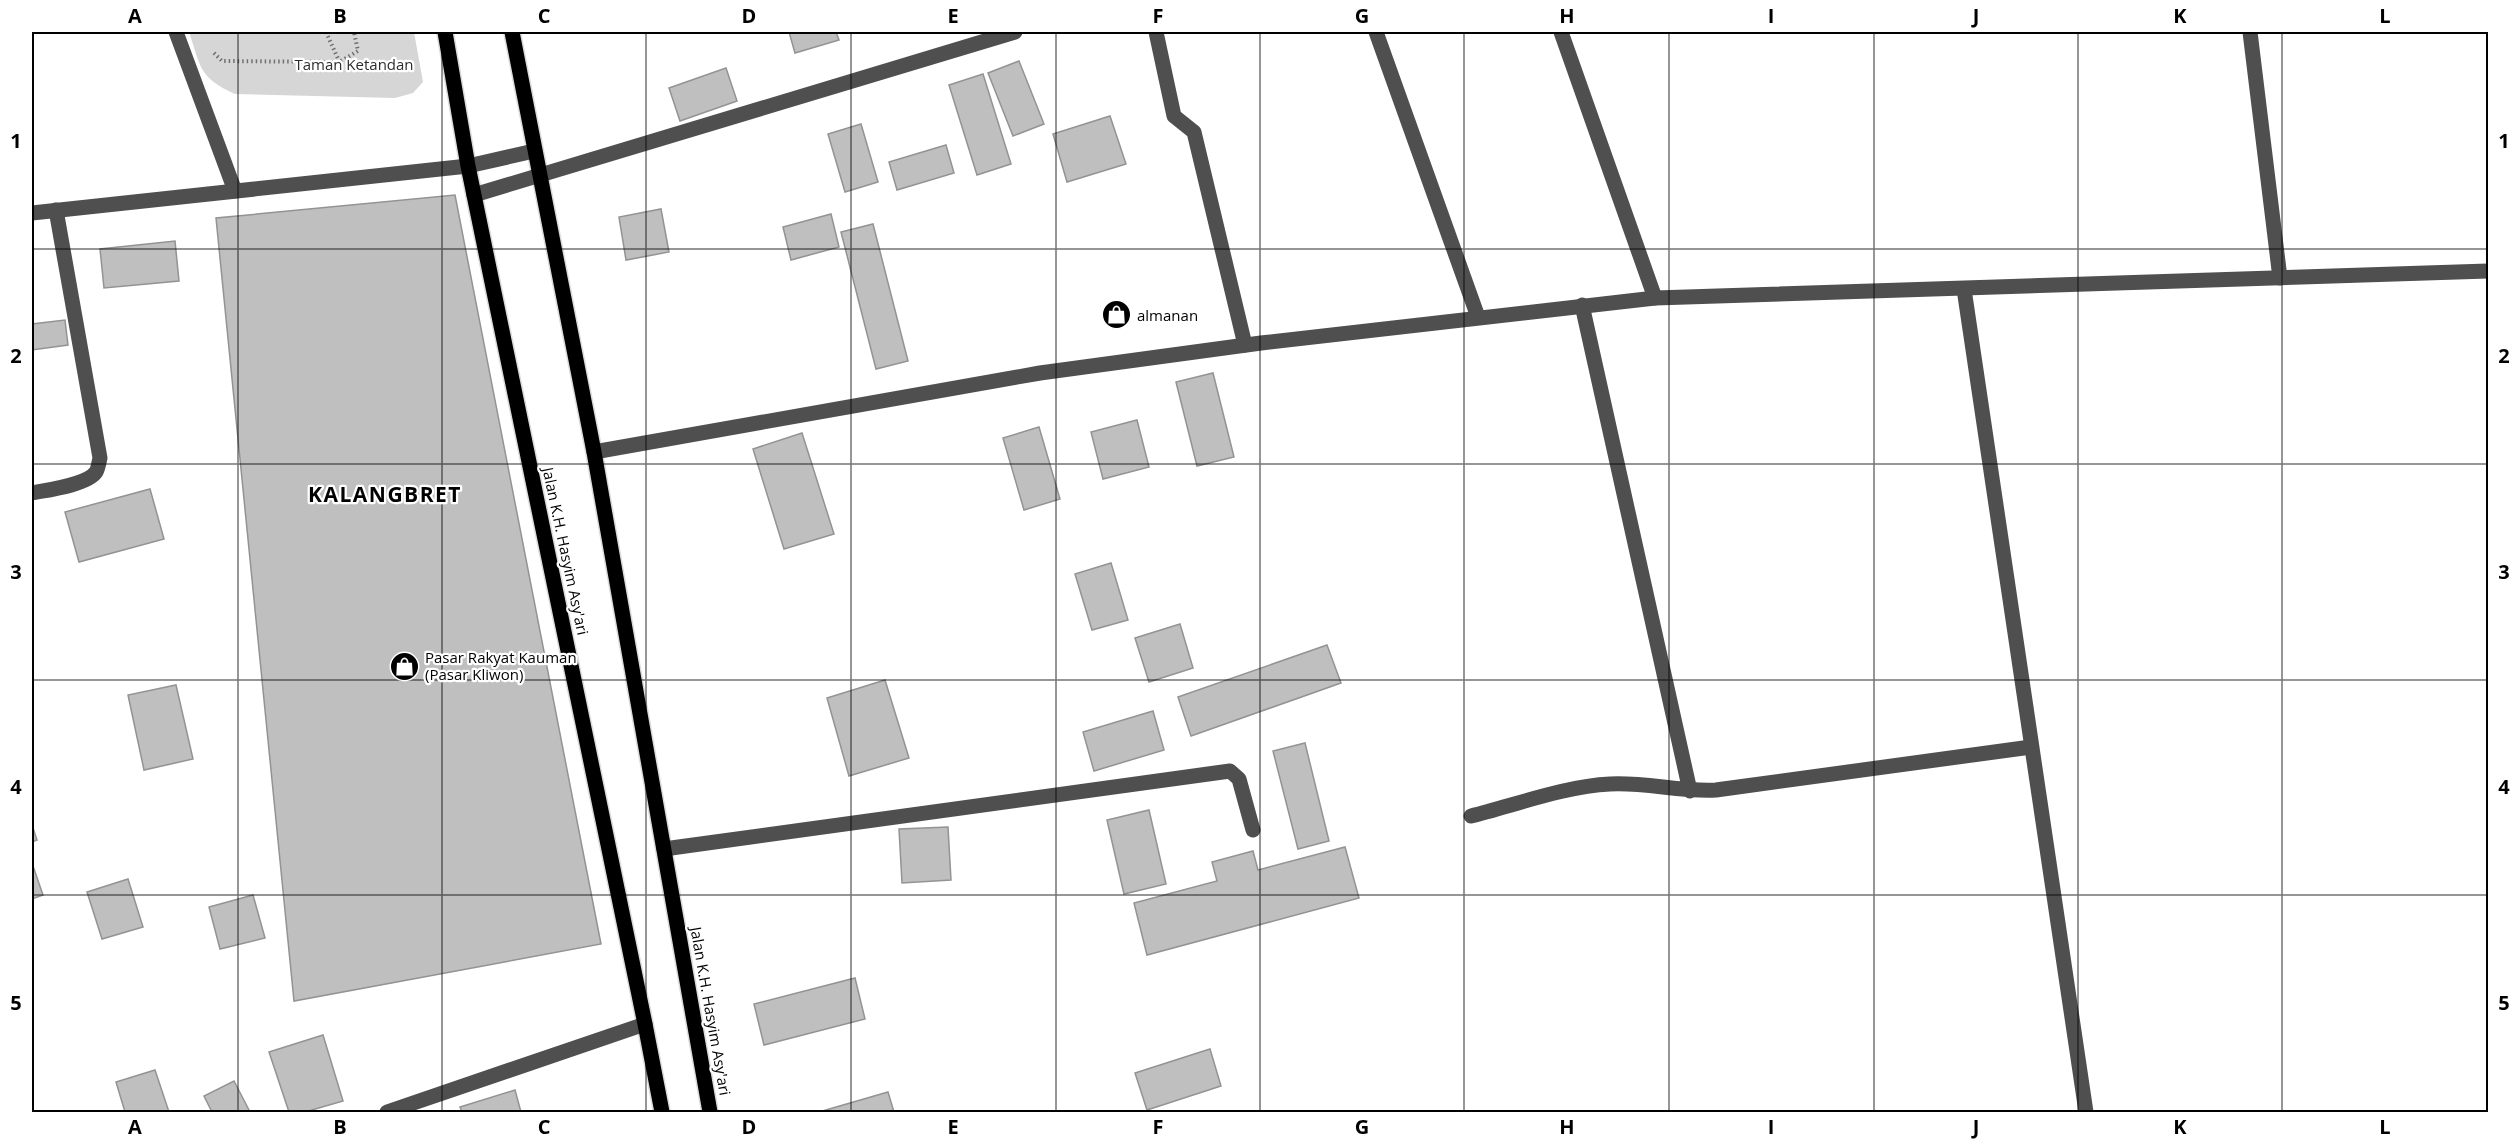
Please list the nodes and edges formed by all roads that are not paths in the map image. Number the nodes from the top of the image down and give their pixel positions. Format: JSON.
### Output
{"nodes":[{"id":1,"x":176,"y":32,"type":"edge"},
{"id":2,"x":445,"y":32,"type":"edge"},
{"id":3,"x":512,"y":32,"type":"edge"},
{"id":4,"x":1015,"y":32,"type":"edge"},
{"id":5,"x":1156,"y":32,"type":"edge"},
{"id":6,"x":1376,"y":32,"type":"edge"},
{"id":7,"x":1561,"y":32,"type":"edge"},
{"id":8,"x":2250,"y":32,"type":"edge"},
{"id":9,"x":534,"y":151,"type":"junction"},
{"id":10,"x":468,"y":166,"type":"junction"},
{"id":11,"x":539,"y":176,"type":"junction"},
{"id":12,"x":235,"y":191,"type":"junction"},
{"id":13,"x":474,"y":195,"type":"junction"},
{"id":14,"x":56,"y":210,"type":"junction"},
{"id":15,"x":32,"y":213,"type":"edge"},
{"id":16,"x":2488,"y":271,"type":"edge"},
{"id":17,"x":2280,"y":278,"type":"junction"},
{"id":18,"x":1964,"y":289,"type":"junction"},
{"id":19,"x":1655,"y":298,"type":"junction"},
{"id":20,"x":1582,"y":305,"type":"junction"},
{"id":21,"x":1478,"y":317,"type":"junction"},
{"id":22,"x":1245,"y":345,"type":"junction"},
{"id":23,"x":594,"y":452,"type":"junction"},
{"id":24,"x":32,"y":493,"type":"edge"},
{"id":25,"x":2031,"y":747,"type":"junction"},
{"id":26,"x":1690,"y":791,"type":"junction"},
{"id":27,"x":1471,"y":816,"type":"dead end"},
{"id":28,"x":1253,"y":830,"type":"dead end"},
{"id":29,"x":664,"y":849,"type":"junction"},
{"id":30,"x":645,"y":1024,"type":"junction"},
{"id":31,"x":387,"y":1113,"type":"edge"},
{"id":32,"x":662,"y":1113,"type":"edge"},
{"id":33,"x":710,"y":1113,"type":"edge"},
{"id":34,"x":2086,"y":1113,"type":"edge"}],
"edges":[{"from":1,"to":12,"type":"street"},
{"from":2,"to":10,"type":"main road","name":"Jalan K.H. Hasyim Asy'ari"},
{"from":3,"to":9,"type":"main road","name":"Jalan K.H. Hasyim Asy'ari"},
{"from":4,"to":11,"type":"street"},
{"from":5,"to":22,"type":"street"},
{"from":6,"to":21,"type":"street"},
{"from":7,"to":19,"type":"street"},
{"from":8,"to":17,"type":"street"},
{"from":9,"to":10,"type":"street"},
{"from":9,"to":11,"type":"main road","name":"Jalan K.H. Hasyim Asy'ari"},
{"from":10,"to":12,"type":"street"},
{"from":10,"to":13,"type":"main road","name":"Jalan K.H. Hasyim Asy'ari"},
{"from":11,"to":13,"type":"street"},
{"from":11,"to":23,"type":"main road","name":"Jalan K.H. Hasyim Asy'ari"},
{"from":12,"to":14,"type":"street"},
{"from":13,"to":30,"type":"main road","name":"Jalan K.H. Hasyim Asy'ari"},
{"from":14,"to":15,"type":"street"},
{"from":14,"to":24,"type":"street"},
{"from":16,"to":17,"type":"street"},
{"from":17,"to":18,"type":"street"},
{"from":18,"to":19,"type":"street"},
{"from":18,"to":25,"type":"street"},
{"from":19,"to":20,"type":"street"},
{"from":20,"to":21,"type":"street"},
{"from":20,"to":26,"type":"street"},
{"from":21,"to":22,"type":"street"},
{"from":22,"to":23,"type":"street"},
{"from":23,"to":29,"type":"main road","name":"Jalan K.H. Hasyim Asy'ari"},
{"from":25,"to":26,"type":"street"},
{"from":25,"to":34,"type":"street"},
{"from":26,"to":27,"type":"street"},
{"from":28,"to":29,"type":"street"},
{"from":29,"to":33,"type":"main road","name":"Jalan K.H. Hasyim Asy'ari"},
{"from":30,"to":31,"type":"street"},
{"from":30,"to":32,"type":"main road","name":"Jalan K.H. Hasyim Asy'ari"}]}
